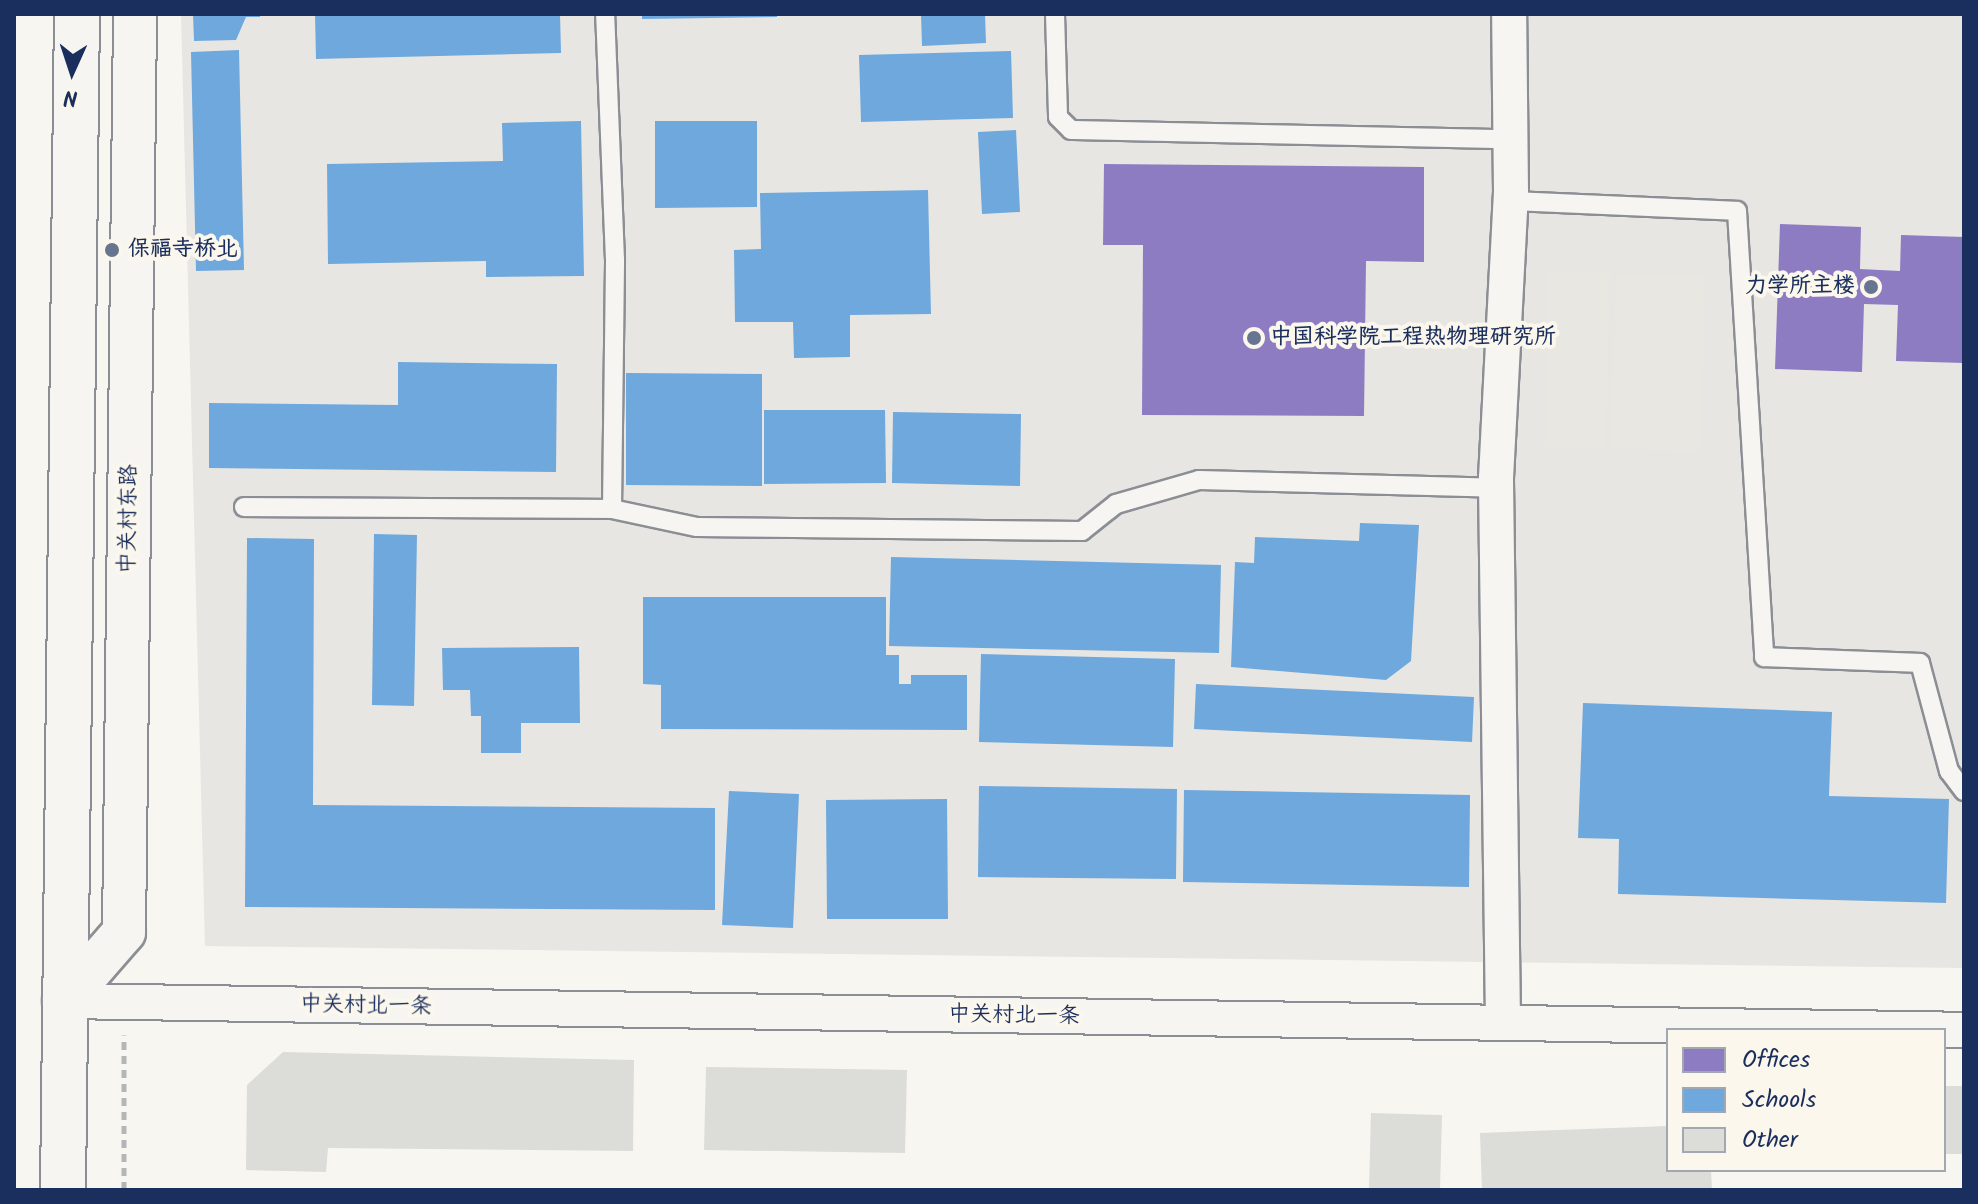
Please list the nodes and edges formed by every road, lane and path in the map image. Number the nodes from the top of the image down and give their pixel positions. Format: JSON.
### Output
{"nodes":[{"id":1,"x":77,"y":14,"type":"edge"},
{"id":2,"x":135,"y":14,"type":"edge"},
{"id":3,"x":605,"y":14,"type":"edge"},
{"id":4,"x":1055,"y":14,"type":"edge"},
{"id":5,"x":1509,"y":14,"type":"edge"},
{"id":6,"x":1510,"y":139,"type":"junction"},
{"id":7,"x":1510,"y":201,"type":"junction"},
{"id":8,"x":1496,"y":488,"type":"junction"},
{"id":9,"x":244,"y":507,"type":"dead end"},
{"id":10,"x":612,"y":509,"type":"junction"},
{"id":11,"x":1964,"y":791,"type":"edge"},
{"id":12,"x":64,"y":1001,"type":"junction"},
{"id":13,"x":124,"y":1002,"type":"junction"},
{"id":14,"x":1503,"y":1023,"type":"junction"},
{"id":15,"x":1832,"y":1028,"type":"edge"},
{"id":16,"x":63,"y":1190,"type":"edge"},
{"id":17,"x":124,"y":1190,"type":"edge"}],
"edges":[{"from":1,"to":12,"type":"main road"},
{"from":2,"to":12,"type":"street","name":"中关村东路"},
{"from":3,"to":10,"type":"lane"},
{"from":4,"to":6,"type":"lane"},
{"from":5,"to":6,"type":"street"},
{"from":6,"to":7,"type":"street"},
{"from":7,"to":8,"type":"street"},
{"from":7,"to":11,"type":"lane"},
{"from":8,"to":10,"type":"lane"},
{"from":8,"to":14,"type":"street"},
{"from":9,"to":10,"type":"lane"},
{"from":12,"to":13,"type":"street","name":"中关村北一条"},
{"from":12,"to":16,"type":"main road"},
{"from":13,"to":14,"type":"street","name":"中关村北一条"},
{"from":13,"to":17,"type":"path"},
{"from":14,"to":15,"type":"street","name":"中关村北一条"}]}
